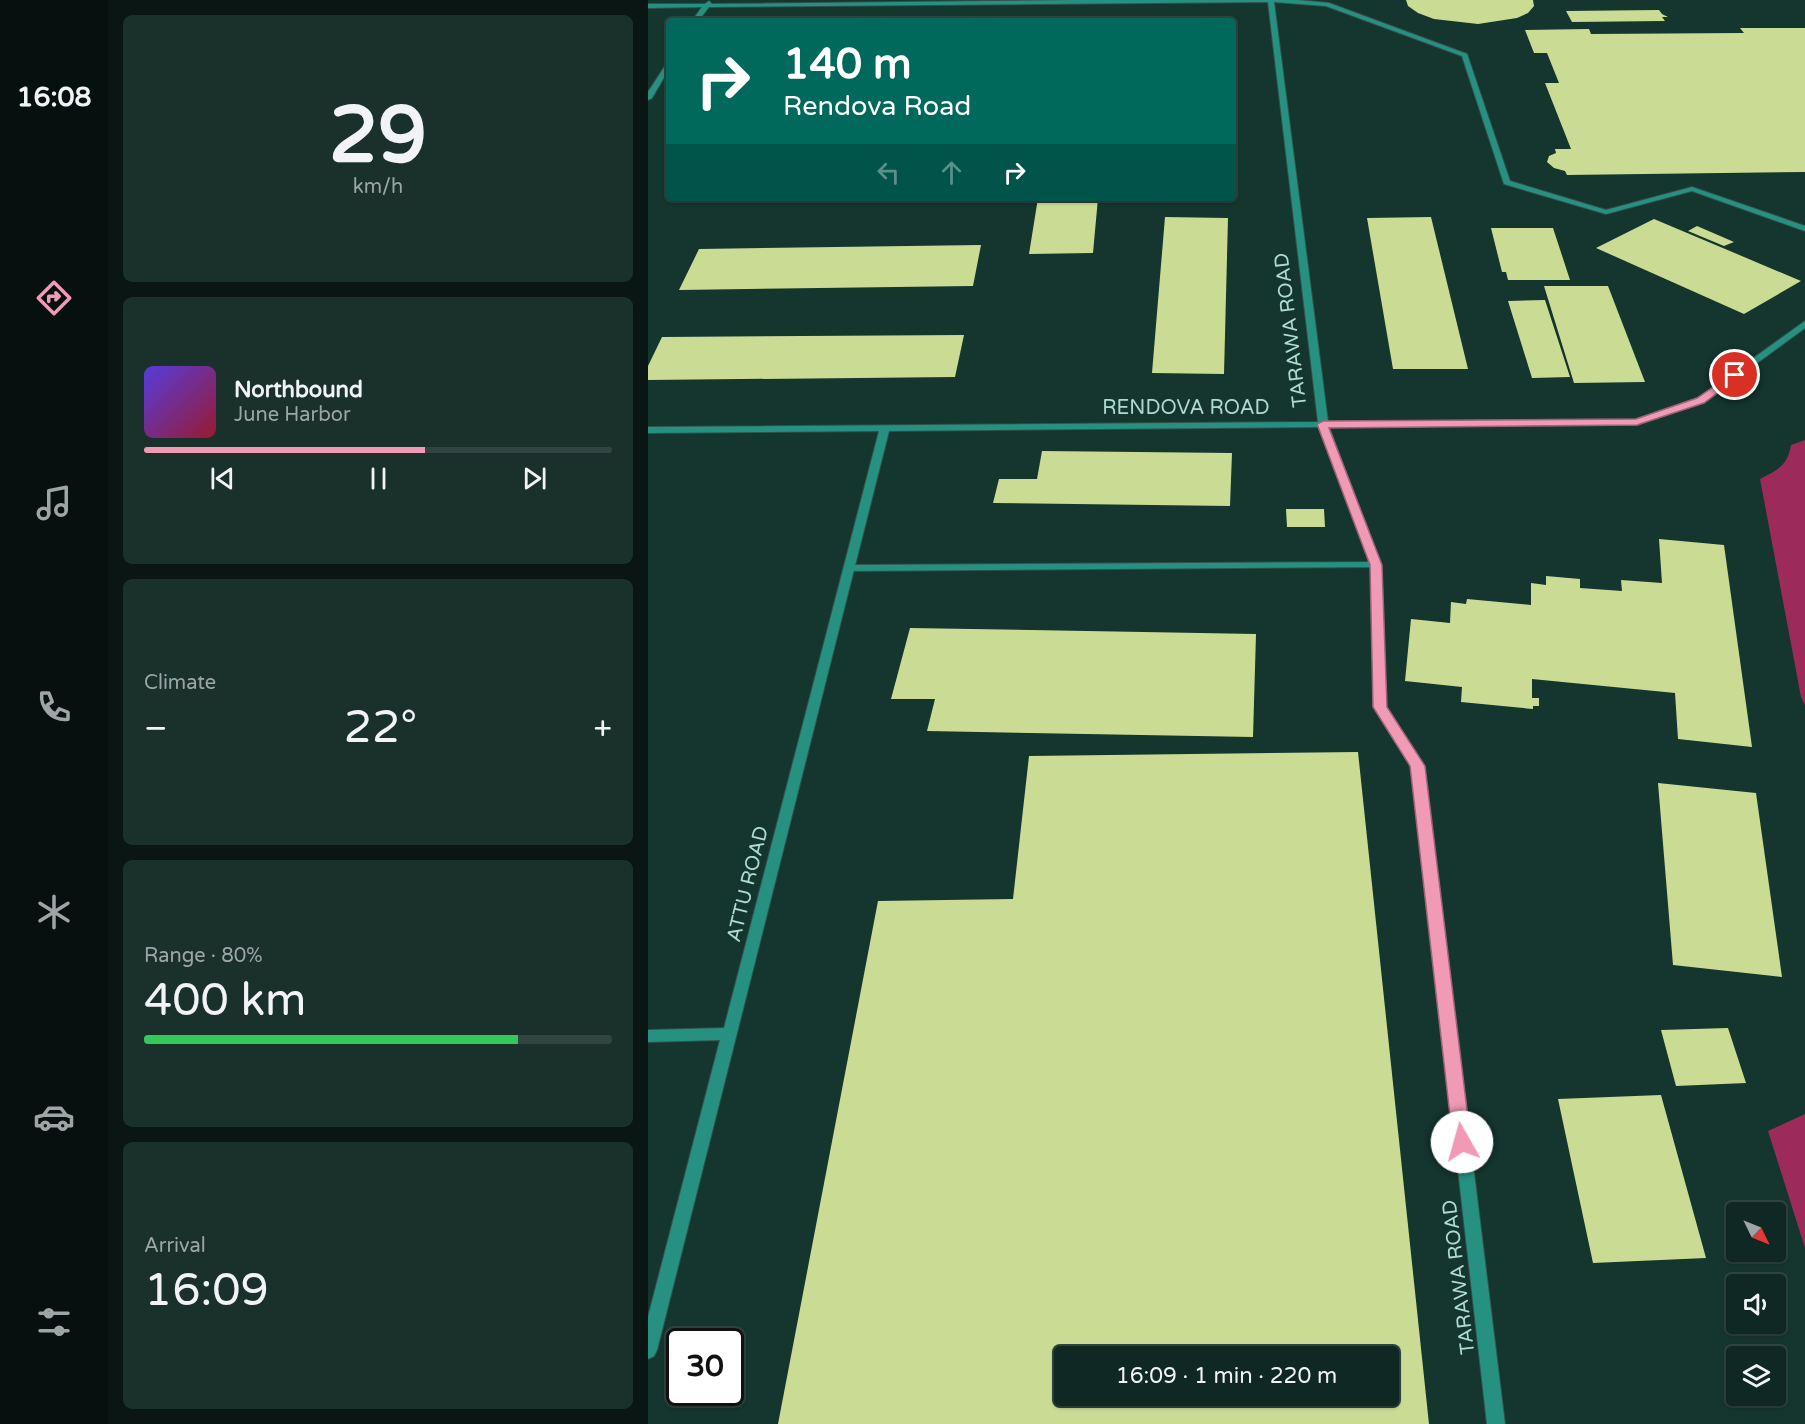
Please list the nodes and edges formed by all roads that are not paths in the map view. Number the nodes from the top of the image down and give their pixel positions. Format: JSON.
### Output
{"nodes":[{"id":1,"x":713,"y":0,"type":"edge"},
{"id":2,"x":1271,"y":0,"type":"edge"},
{"id":3,"x":704,"y":3,"type":"edge"},
{"id":4,"x":648,"y":6,"type":"edge"},
{"id":5,"x":696,"y":18,"type":"edge"},
{"id":6,"x":666,"y":69,"type":"edge"},
{"id":7,"x":648,"y":98,"type":"edge"},
{"id":8,"x":1805,"y":229,"type":"edge"},
{"id":9,"x":1805,"y":324,"type":"edge"},
{"id":10,"x":1323,"y":424,"type":"junction"},
{"id":11,"x":885,"y":428,"type":"junction"},
{"id":12,"x":648,"y":430,"type":"edge"},
{"id":13,"x":1376,"y":565,"type":"junction"},
{"id":14,"x":849,"y":568,"type":"junction"},
{"id":15,"x":729,"y":1034,"type":"junction"},
{"id":16,"x":648,"y":1036,"type":"edge"},
{"id":17,"x":648,"y":1350,"type":"edge"},
{"id":18,"x":1496,"y":1424,"type":"edge"}],
"edges":[{"from":1,"to":3,"type":"street"},
{"from":2,"to":3,"type":"street"},
{"from":2,"to":8,"type":"street"},
{"from":2,"to":10,"type":"street","name":"TARAWA ROAD"},
{"from":3,"to":4,"type":"street"},
{"from":3,"to":5,"type":"street"},
{"from":6,"to":7,"type":"street"},
{"from":9,"to":10,"type":"street","name":"RENDOVA ROAD"},
{"from":10,"to":11,"type":"street","name":"RENDOVA ROAD"},
{"from":10,"to":13,"type":"street","name":"TARAWA ROAD"},
{"from":11,"to":12,"type":"street","name":"RENDOVA ROAD"},
{"from":11,"to":14,"type":"street","name":"ATTU ROAD"},
{"from":13,"to":14,"type":"street"},
{"from":13,"to":18,"type":"street","name":"TARAWA ROAD"},
{"from":14,"to":15,"type":"street","name":"ATTU ROAD"},
{"from":15,"to":16,"type":"street"},
{"from":15,"to":17,"type":"street","name":"ATTU ROAD"}]}
